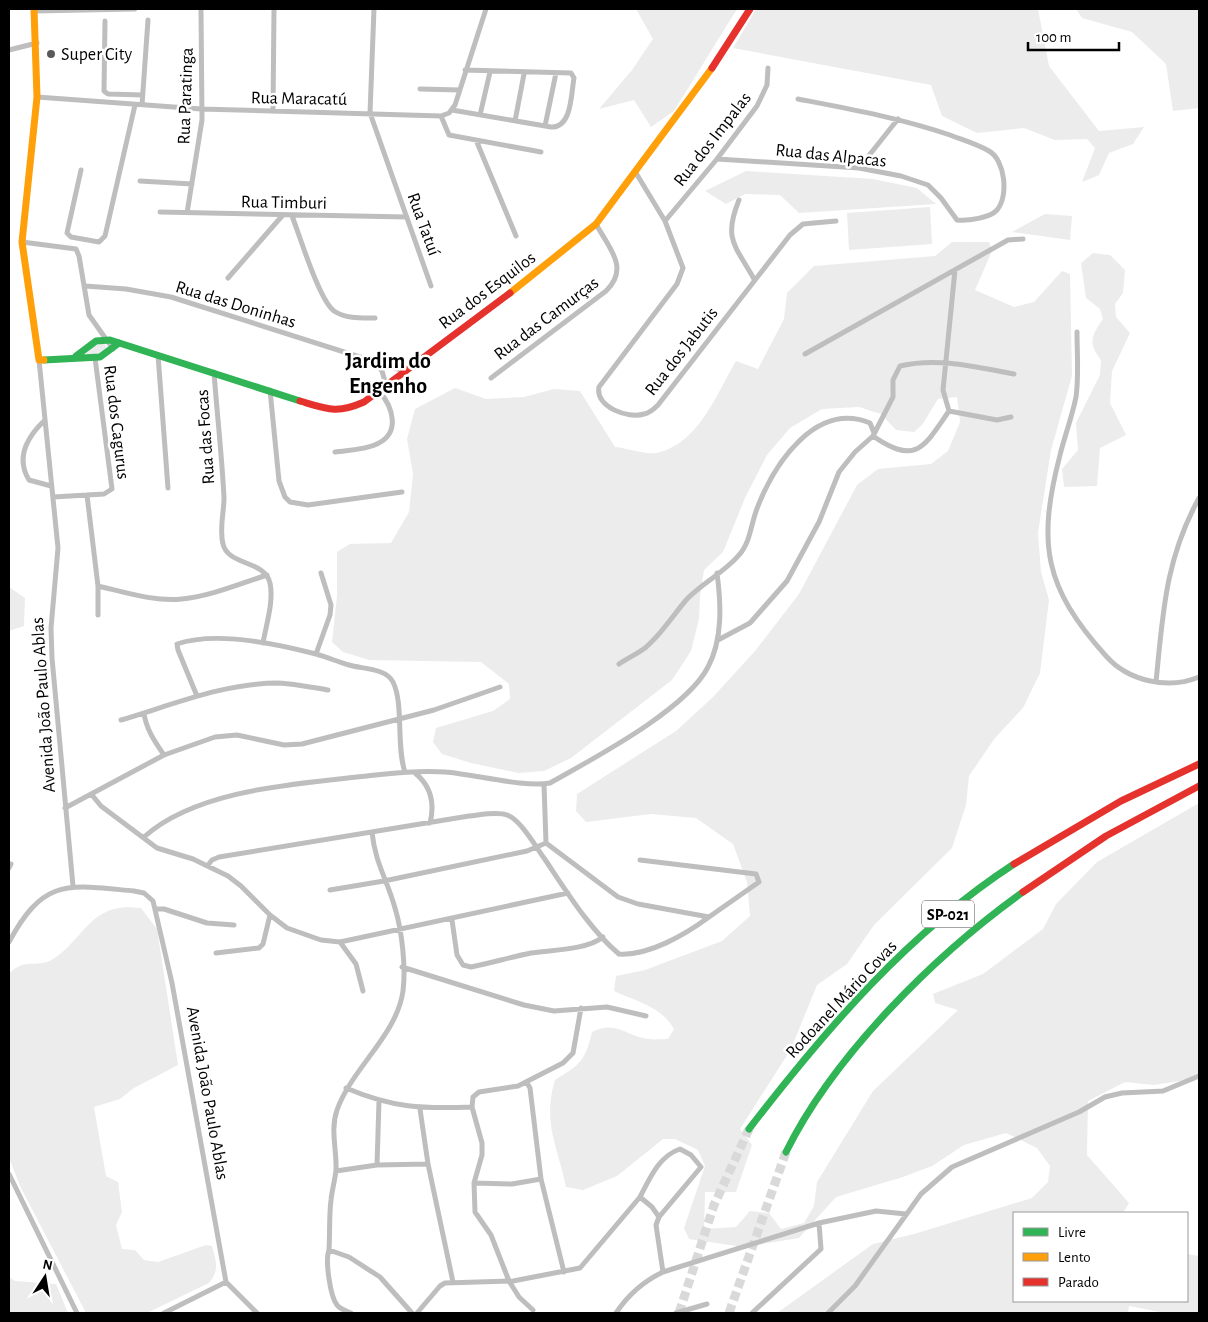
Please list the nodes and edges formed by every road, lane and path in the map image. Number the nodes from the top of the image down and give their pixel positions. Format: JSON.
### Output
{"nodes":[{"id":1,"x":135,"y":9,"type":"edge"},
{"id":2,"x":201,"y":9,"type":"edge"},
{"id":3,"x":274,"y":9,"type":"edge"},
{"id":4,"x":374,"y":9,"type":"edge"},
{"id":5,"x":486,"y":9,"type":"edge"},
{"id":6,"x":750,"y":9,"type":"edge"},
{"id":7,"x":35,"y":10,"type":"edge"},
{"id":8,"x":148,"y":20,"type":"dead end"},
{"id":9,"x":105,"y":21,"type":"dead end"},
{"id":10,"x":37,"y":43,"type":"junction"},
{"id":11,"x":9,"y":50,"type":"edge"},
{"id":12,"x":768,"y":68,"type":"dead end"},
{"id":13,"x":465,"y":70,"type":"junction"},
{"id":14,"x":490,"y":72,"type":"junction"},
{"id":15,"x":556,"y":73,"type":"junction"},
{"id":16,"x":524,"y":74,"type":"junction"},
{"id":17,"x":420,"y":89,"type":"dead end"},
{"id":18,"x":460,"y":90,"type":"junction"},
{"id":19,"x":143,"y":95,"type":"junction"},
{"id":20,"x":37,"y":97,"type":"junction"},
{"id":21,"x":798,"y":100,"type":"dead end"},
{"id":22,"x":135,"y":104,"type":"junction"},
{"id":23,"x":142,"y":105,"type":"junction"},
{"id":24,"x":202,"y":109,"type":"junction"},
{"id":25,"x":452,"y":110,"type":"junction"},
{"id":26,"x":273,"y":111,"type":"junction"},
{"id":27,"x":370,"y":113,"type":"junction"},
{"id":28,"x":480,"y":115,"type":"junction"},
{"id":29,"x":441,"y":116,"type":"junction"},
{"id":30,"x":898,"y":119,"type":"junction"},
{"id":31,"x":515,"y":121,"type":"junction"},
{"id":32,"x":545,"y":126,"type":"junction"},
{"id":33,"x":476,"y":140,"type":"junction"},
{"id":34,"x":541,"y":152,"type":"dead end"},
{"id":35,"x":717,"y":159,"type":"junction"},
{"id":36,"x":859,"y":168,"type":"junction"},
{"id":37,"x":81,"y":170,"type":"dead end"},
{"id":38,"x":636,"y":173,"type":"junction"},
{"id":39,"x":140,"y":180,"type":"dead end"},
{"id":40,"x":192,"y":184,"type":"junction"},
{"id":41,"x":739,"y":200,"type":"dead end"},
{"id":42,"x":160,"y":212,"type":"dead end"},
{"id":43,"x":187,"y":213,"type":"junction"},
{"id":44,"x":282,"y":216,"type":"junction"},
{"id":45,"x":292,"y":216,"type":"junction"},
{"id":46,"x":407,"y":217,"type":"junction"},
{"id":47,"x":665,"y":221,"type":"junction"},
{"id":48,"x":836,"y":221,"type":"dead end"},
{"id":49,"x":596,"y":224,"type":"junction"},
{"id":50,"x":516,"y":236,"type":"dead end"},
{"id":51,"x":1023,"y":239,"type":"dead end"},
{"id":52,"x":22,"y":242,"type":"junction"},
{"id":53,"x":955,"y":270,"type":"junction"},
{"id":54,"x":228,"y":278,"type":"dead end"},
{"id":55,"x":754,"y":279,"type":"junction"},
{"id":56,"x":85,"y":286,"type":"junction"},
{"id":57,"x":431,"y":286,"type":"dead end"},
{"id":58,"x":375,"y":318,"type":"dead end"},
{"id":59,"x":1076,"y":332,"type":"dead end"},
{"id":60,"x":106,"y":340,"type":"junction"},
{"id":61,"x":119,"y":343,"type":"junction"},
{"id":62,"x":113,"y":350,"type":"junction"},
{"id":63,"x":805,"y":354,"type":"dead end"},
{"id":64,"x":158,"y":355,"type":"junction"},
{"id":65,"x":76,"y":356,"type":"junction"},
{"id":66,"x":95,"y":358,"type":"junction"},
{"id":67,"x":39,"y":360,"type":"junction"},
{"id":68,"x":946,"y":362,"type":"junction"},
{"id":69,"x":376,"y":363,"type":"junction"},
{"id":70,"x":404,"y":371,"type":"junction"},
{"id":71,"x":214,"y":372,"type":"junction"},
{"id":72,"x":1014,"y":374,"type":"dead end"},
{"id":73,"x":491,"y":378,"type":"dead end"},
{"id":74,"x":386,"y":385,"type":"junction"},
{"id":75,"x":270,"y":390,"type":"junction"},
{"id":76,"x":379,"y":391,"type":"junction"},
{"id":77,"x":949,"y":411,"type":"junction"},
{"id":78,"x":1010,"y":417,"type":"dead end"},
{"id":79,"x":45,"y":420,"type":"junction"},
{"id":80,"x":873,"y":436,"type":"junction"},
{"id":81,"x":335,"y":452,"type":"dead end"},
{"id":82,"x":52,"y":486,"type":"junction"},
{"id":83,"x":168,"y":488,"type":"dead end"},
{"id":84,"x":402,"y":492,"type":"dead end"},
{"id":85,"x":87,"y":495,"type":"junction"},
{"id":86,"x":52,"y":497,"type":"junction"},
{"id":87,"x":1199,"y":498,"type":"edge"},
{"id":88,"x":322,"y":573,"type":"dead end"},
{"id":89,"x":717,"y":573,"type":"junction"},
{"id":90,"x":267,"y":575,"type":"junction"},
{"id":91,"x":98,"y":586,"type":"junction"},
{"id":92,"x":98,"y":615,"type":"dead end"},
{"id":93,"x":718,"y":640,"type":"junction"},
{"id":94,"x":263,"y":644,"type":"junction"},
{"id":95,"x":316,"y":654,"type":"junction"},
{"id":96,"x":619,"y":664,"type":"dead end"},
{"id":97,"x":1199,"y":676,"type":"edge"},
{"id":98,"x":1156,"y":682,"type":"junction"},
{"id":99,"x":500,"y":687,"type":"dead end"},
{"id":100,"x":328,"y":690,"type":"dead end"},
{"id":101,"x":197,"y":696,"type":"junction"},
{"id":102,"x":144,"y":714,"type":"junction"},
{"id":103,"x":399,"y":719,"type":"junction"},
{"id":104,"x":121,"y":720,"type":"dead end"},
{"id":105,"x":164,"y":755,"type":"junction"},
{"id":106,"x":1199,"y":764,"type":"edge"},
{"id":107,"x":406,"y":772,"type":"junction"},
{"id":108,"x":415,"y":772,"type":"junction"},
{"id":109,"x":544,"y":784,"type":"junction"},
{"id":110,"x":1199,"y":786,"type":"edge"},
{"id":111,"x":92,"y":795,"type":"junction"},
{"id":112,"x":65,"y":808,"type":"junction"},
{"id":113,"x":430,"y":823,"type":"junction"},
{"id":114,"x":372,"y":832,"type":"junction"},
{"id":115,"x":144,"y":837,"type":"junction"},
{"id":116,"x":546,"y":843,"type":"junction"},
{"id":117,"x":536,"y":847,"type":"junction"},
{"id":118,"x":640,"y":860,"type":"dead end"},
{"id":119,"x":208,"y":865,"type":"junction"},
{"id":120,"x":384,"y":881,"type":"junction"},
{"id":121,"x":73,"y":886,"type":"junction"},
{"id":122,"x":330,"y":890,"type":"dead end"},
{"id":123,"x":568,"y":893,"type":"junction"},
{"id":124,"x":156,"y":909,"type":"junction"},
{"id":125,"x":270,"y":916,"type":"junction"},
{"id":126,"x":709,"y":917,"type":"junction"},
{"id":127,"x":452,"y":920,"type":"junction"},
{"id":128,"x":234,"y":925,"type":"dead end"},
{"id":129,"x":400,"y":929,"type":"junction"},
{"id":130,"x":602,"y":937,"type":"junction"},
{"id":131,"x":9,"y":942,"type":"edge"},
{"id":132,"x":340,"y":942,"type":"junction"},
{"id":133,"x":216,"y":953,"type":"dead end"},
{"id":134,"x":402,"y":967,"type":"junction"},
{"id":135,"x":363,"y":991,"type":"dead end"},
{"id":136,"x":580,"y":1008,"type":"junction"},
{"id":137,"x":646,"y":1016,"type":"dead end"},
{"id":138,"x":1199,"y":1076,"type":"edge"},
{"id":139,"x":527,"y":1083,"type":"junction"},
{"id":140,"x":346,"y":1088,"type":"junction"},
{"id":141,"x":379,"y":1101,"type":"junction"},
{"id":142,"x":472,"y":1107,"type":"junction"},
{"id":143,"x":420,"y":1109,"type":"junction"},
{"id":144,"x":749,"y":1129,"type":"tunnel mouth"},
{"id":145,"x":786,"y":1152,"type":"tunnel mouth"},
{"id":146,"x":428,"y":1164,"type":"junction"},
{"id":147,"x":377,"y":1165,"type":"junction"},
{"id":148,"x":336,"y":1171,"type":"junction"},
{"id":149,"x":9,"y":1174,"type":"edge"},
{"id":150,"x":541,"y":1179,"type":"junction"},
{"id":151,"x":474,"y":1182,"type":"junction"},
{"id":152,"x":640,"y":1197,"type":"junction"},
{"id":153,"x":906,"y":1214,"type":"junction"},
{"id":154,"x":659,"y":1217,"type":"junction"},
{"id":155,"x":820,"y":1223,"type":"junction"},
{"id":156,"x":329,"y":1250,"type":"junction"},
{"id":157,"x":564,"y":1272,"type":"junction"},
{"id":158,"x":663,"y":1272,"type":"junction"},
{"id":159,"x":509,"y":1281,"type":"junction"},
{"id":160,"x":226,"y":1282,"type":"junction"},
{"id":161,"x":453,"y":1282,"type":"junction"},
{"id":162,"x":707,"y":1304,"type":"dead end"},
{"id":163,"x":533,"y":1310,"type":"dead end"},
{"id":164,"x":77,"y":1313,"type":"edge"},
{"id":165,"x":164,"y":1313,"type":"edge"},
{"id":166,"x":257,"y":1313,"type":"edge"},
{"id":167,"x":350,"y":1313,"type":"edge"},
{"id":168,"x":412,"y":1313,"type":"edge"},
{"id":169,"x":417,"y":1313,"type":"edge"},
{"id":170,"x":616,"y":1313,"type":"edge"},
{"id":171,"x":676,"y":1313,"type":"edge"},
{"id":172,"x":752,"y":1313,"type":"edge"},
{"id":173,"x":828,"y":1313,"type":"edge"}],
"edges":[{"from":1,"to":7,"type":"street"},
{"from":2,"to":24,"type":"street","name":"Rua Paratinga"},
{"from":3,"to":26,"type":"street"},
{"from":4,"to":27,"type":"street"},
{"from":5,"to":13,"type":"street"},
{"from":6,"to":38,"type":"main road","name":"Rua dos Esquilos"},
{"from":7,"to":10,"type":"main road","name":"Avenida João Paulo Ablas"},
{"from":8,"to":19,"type":"street"},
{"from":9,"to":19,"type":"street"},
{"from":10,"to":11,"type":"street"},
{"from":10,"to":20,"type":"main road","name":"Avenida João Paulo Ablas"},
{"from":12,"to":35,"type":"street","name":"Rua dos Impalas"},
{"from":13,"to":14,"type":"street"},
{"from":13,"to":18,"type":"street"},
{"from":14,"to":16,"type":"street"},
{"from":14,"to":28,"type":"street"},
{"from":15,"to":16,"type":"street"},
{"from":15,"to":32,"type":"street"},
{"from":15,"to":32,"type":"street"},
{"from":16,"to":31,"type":"street"},
{"from":17,"to":18,"type":"street"},
{"from":18,"to":25,"type":"street"},
{"from":19,"to":23,"type":"street"},
{"from":20,"to":22,"type":"street","name":"Rua Maracatú"},
{"from":20,"to":52,"type":"main road","name":"Avenida João Paulo Ablas"},
{"from":21,"to":30,"type":"street"},
{"from":22,"to":23,"type":"street","name":"Rua Maracatú"},
{"from":22,"to":37,"type":"street"},
{"from":23,"to":24,"type":"street","name":"Rua Maracatú"},
{"from":24,"to":26,"type":"street","name":"Rua Maracatú"},
{"from":24,"to":40,"type":"street","name":"Rua Paratinga"},
{"from":25,"to":28,"type":"street"},
{"from":25,"to":29,"type":"street"},
{"from":26,"to":27,"type":"street","name":"Rua Maracatú"},
{"from":27,"to":29,"type":"street","name":"Rua Maracatú"},
{"from":27,"to":46,"type":"street","name":"Rua Tatuí"},
{"from":28,"to":31,"type":"street"},
{"from":29,"to":33,"type":"street"},
{"from":30,"to":36,"type":"street"},
{"from":30,"to":36,"type":"street","name":"Rua das Alpacas"},
{"from":31,"to":32,"type":"street"},
{"from":33,"to":34,"type":"street"},
{"from":33,"to":50,"type":"street"},
{"from":35,"to":36,"type":"street","name":"Rua das Alpacas"},
{"from":35,"to":47,"type":"street","name":"Rua dos Impalas"},
{"from":38,"to":47,"type":"street","name":"Rua dos Jabutis"},
{"from":38,"to":49,"type":"main road","name":"Rua dos Esquilos"},
{"from":39,"to":40,"type":"street"},
{"from":40,"to":43,"type":"street","name":"Rua Paratinga"},
{"from":41,"to":55,"type":"street"},
{"from":42,"to":43,"type":"street","name":"Rua Timburi"},
{"from":43,"to":44,"type":"street","name":"Rua Timburi"},
{"from":44,"to":45,"type":"street","name":"Rua Timburi"},
{"from":44,"to":54,"type":"street"},
{"from":45,"to":46,"type":"street","name":"Rua Timburi"},
{"from":45,"to":58,"type":"street"},
{"from":46,"to":57,"type":"street","name":"Rua Tatuí"},
{"from":47,"to":55,"type":"street","name":"Rua dos Jabutis"},
{"from":48,"to":55,"type":"street","name":"Rua dos Jabutis"},
{"from":49,"to":70,"type":"main road","name":"Rua dos Esquilos"},
{"from":49,"to":73,"type":"street","name":"Rua das Camurças"},
{"from":51,"to":53,"type":"street"},
{"from":52,"to":56,"type":"street"},
{"from":52,"to":67,"type":"main road","name":"Avenida João Paulo Ablas"},
{"from":53,"to":63,"type":"street"},
{"from":53,"to":68,"type":"street"},
{"from":56,"to":60,"type":"street"},
{"from":56,"to":69,"type":"street","name":"Rua das Doninhas"},
{"from":59,"to":98,"type":"street"},
{"from":60,"to":61,"type":"main road","name":"Rua dos Esquilos"},
{"from":60,"to":62,"type":"street"},
{"from":60,"to":65,"type":"main road"},
{"from":61,"to":62,"type":"main road"},
{"from":61,"to":64,"type":"main road","name":"Rua dos Esquilos"},
{"from":62,"to":66,"type":"main road"},
{"from":64,"to":71,"type":"main road","name":"Rua dos Esquilos"},
{"from":64,"to":83,"type":"street"},
{"from":65,"to":66,"type":"main road"},
{"from":65,"to":67,"type":"main road"},
{"from":66,"to":85,"type":"street","name":"Rua dos Cagurus"},
{"from":67,"to":79,"type":"street","name":"Avenida João Paulo Ablas"},
{"from":68,"to":72,"type":"street"},
{"from":68,"to":77,"type":"street"},
{"from":68,"to":80,"type":"street"},
{"from":69,"to":70,"type":"street","name":"Rua das Doninhas"},
{"from":69,"to":74,"type":"street"},
{"from":70,"to":74,"type":"main road","name":"Rua dos Esquilos"},
{"from":71,"to":75,"type":"main road","name":"Rua dos Esquilos"},
{"from":71,"to":90,"type":"street","name":"Rua das Focas"},
{"from":74,"to":76,"type":"main road","name":"Rua dos Esquilos"},
{"from":75,"to":76,"type":"main road","name":"Rua dos Esquilos"},
{"from":75,"to":84,"type":"street"},
{"from":76,"to":81,"type":"street"},
{"from":77,"to":78,"type":"street"},
{"from":77,"to":80,"type":"street"},
{"from":79,"to":82,"type":"street","name":"Avenida João Paulo Ablas"},
{"from":79,"to":82,"type":"street"},
{"from":80,"to":89,"type":"street"},
{"from":80,"to":93,"type":"street"},
{"from":82,"to":86,"type":"street","name":"Avenida João Paulo Ablas"},
{"from":85,"to":86,"type":"street","name":"Rua dos Cagurus"},
{"from":85,"to":91,"type":"street"},
{"from":86,"to":112,"type":"street","name":"Avenida João Paulo Ablas"},
{"from":87,"to":98,"type":"street"},
{"from":88,"to":95,"type":"street"},
{"from":89,"to":93,"type":"street"},
{"from":89,"to":96,"type":"street"},
{"from":90,"to":91,"type":"street"},
{"from":90,"to":94,"type":"street"},
{"from":91,"to":92,"type":"street"},
{"from":93,"to":109,"type":"street"},
{"from":94,"to":95,"type":"street"},
{"from":94,"to":101,"type":"street"},
{"from":95,"to":103,"type":"street"},
{"from":97,"to":98,"type":"street"},
{"from":99,"to":103,"type":"street"},
{"from":100,"to":101,"type":"street"},
{"from":101,"to":102,"type":"street"},
{"from":102,"to":104,"type":"street"},
{"from":102,"to":105,"type":"street"},
{"from":103,"to":105,"type":"street"},
{"from":103,"to":107,"type":"street"},
{"from":105,"to":111,"type":"street"},
{"from":106,"to":144,"type":"main road","name":"Rodoanel Mário Covas","number":"SP-021"},
{"from":107,"to":108,"type":"street"},
{"from":107,"to":115,"type":"street"},
{"from":108,"to":109,"type":"street"},
{"from":108,"to":113,"type":"street"},
{"from":109,"to":116,"type":"street"},
{"from":110,"to":145,"type":"main road","number":"SP-021"},
{"from":111,"to":112,"type":"street"},
{"from":111,"to":115,"type":"street"},
{"from":112,"to":121,"type":"street","name":"Avenida João Paulo Ablas"},
{"from":113,"to":114,"type":"street"},
{"from":113,"to":117,"type":"street"},
{"from":114,"to":119,"type":"street"},
{"from":114,"to":120,"type":"street"},
{"from":115,"to":119,"type":"street"},
{"from":116,"to":117,"type":"street"},
{"from":116,"to":126,"type":"street"},
{"from":117,"to":120,"type":"street"},
{"from":117,"to":123,"type":"street"},
{"from":118,"to":126,"type":"street"},
{"from":119,"to":125,"type":"street"},
{"from":120,"to":122,"type":"street"},
{"from":120,"to":129,"type":"street"},
{"from":121,"to":124,"type":"street"},
{"from":121,"to":131,"type":"street"},
{"from":123,"to":127,"type":"street"},
{"from":123,"to":130,"type":"street"},
{"from":124,"to":128,"type":"street"},
{"from":124,"to":160,"type":"street","name":"Avenida João Paulo Ablas"},
{"from":125,"to":132,"type":"street"},
{"from":125,"to":133,"type":"street"},
{"from":126,"to":130,"type":"street"},
{"from":127,"to":129,"type":"street"},
{"from":127,"to":130,"type":"street"},
{"from":129,"to":132,"type":"street"},
{"from":129,"to":134,"type":"street"},
{"from":132,"to":135,"type":"street"},
{"from":134,"to":136,"type":"street"},
{"from":134,"to":140,"type":"street"},
{"from":136,"to":137,"type":"street"},
{"from":136,"to":139,"type":"street"},
{"from":138,"to":153,"type":"street"},
{"from":139,"to":142,"type":"street"},
{"from":139,"to":150,"type":"street"},
{"from":140,"to":141,"type":"street"},
{"from":140,"to":148,"type":"street"},
{"from":141,"to":143,"type":"street"},
{"from":141,"to":147,"type":"street"},
{"from":142,"to":143,"type":"street"},
{"from":142,"to":151,"type":"street"},
{"from":143,"to":146,"type":"street"},
{"from":146,"to":147,"type":"street"},
{"from":146,"to":161,"type":"street"},
{"from":147,"to":148,"type":"street"},
{"from":148,"to":156,"type":"street"},
{"from":149,"to":164,"type":"street"},
{"from":150,"to":151,"type":"street"},
{"from":150,"to":157,"type":"street"},
{"from":151,"to":159,"type":"street"},
{"from":152,"to":154,"type":"street"},
{"from":152,"to":154,"type":"street"},
{"from":152,"to":157,"type":"street"},
{"from":153,"to":155,"type":"street"},
{"from":153,"to":173,"type":"street"},
{"from":154,"to":158,"type":"street"},
{"from":155,"to":158,"type":"street"},
{"from":155,"to":172,"type":"street"},
{"from":156,"to":167,"type":"street"},
{"from":156,"to":168,"type":"street"},
{"from":157,"to":159,"type":"street"},
{"from":158,"to":170,"type":"street"},
{"from":159,"to":161,"type":"street"},
{"from":159,"to":163,"type":"street"},
{"from":160,"to":165,"type":"street"},
{"from":160,"to":166,"type":"street"},
{"from":161,"to":169,"type":"street"},
{"from":162,"to":171,"type":"street"}]}
